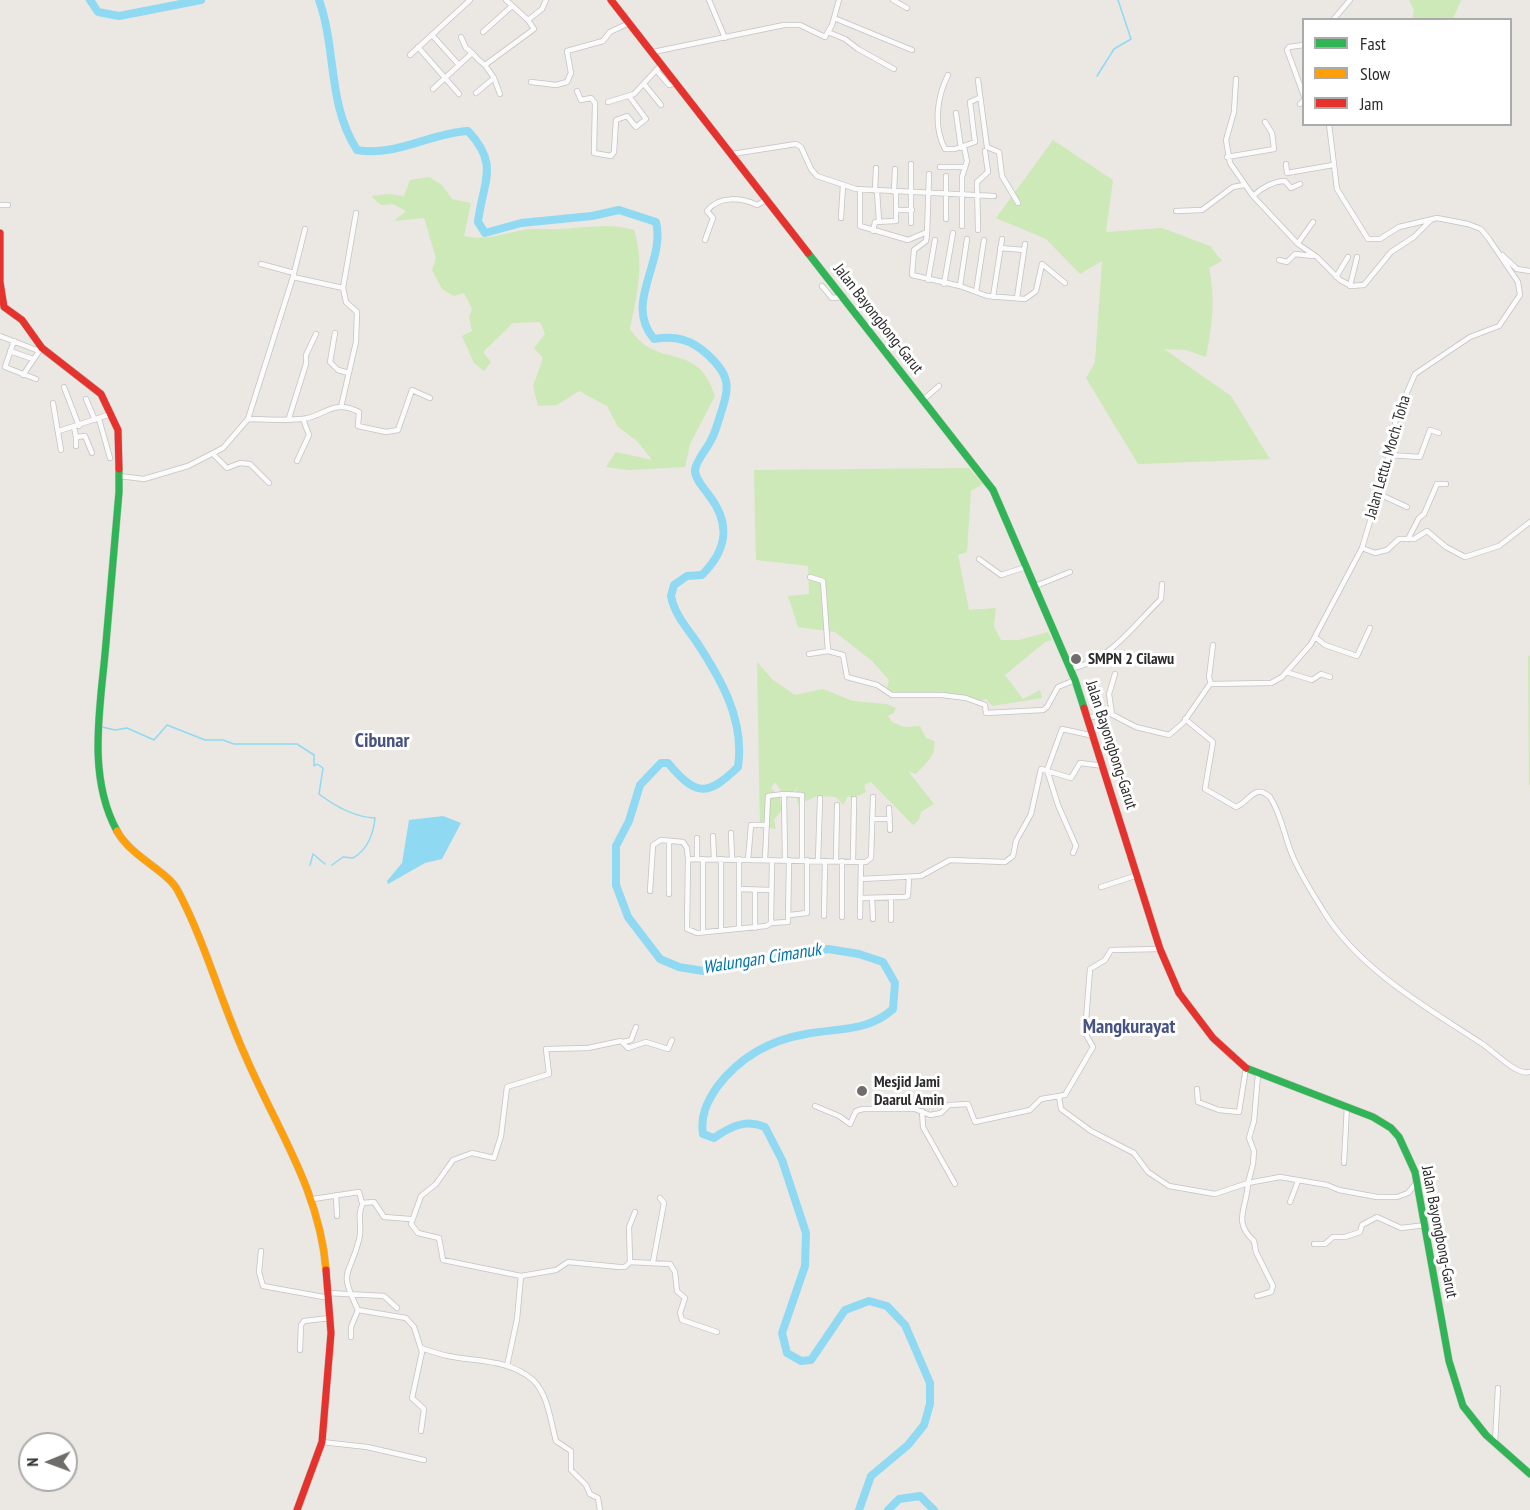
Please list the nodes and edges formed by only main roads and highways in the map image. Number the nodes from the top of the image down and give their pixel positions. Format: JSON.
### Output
{"nodes":[{"id":1,"x":611,"y":0,"type":"edge"},
{"id":2,"x":0,"y":233,"type":"edge"},
{"id":3,"x":1530,"y":1474,"type":"edge"},
{"id":4,"x":297,"y":1510,"type":"edge"}],
"edges":[{"from":1,"to":3,"type":"main road","name":"Jalan Bayongbong-Garut"},
{"from":2,"to":4,"type":"main road"}]}
